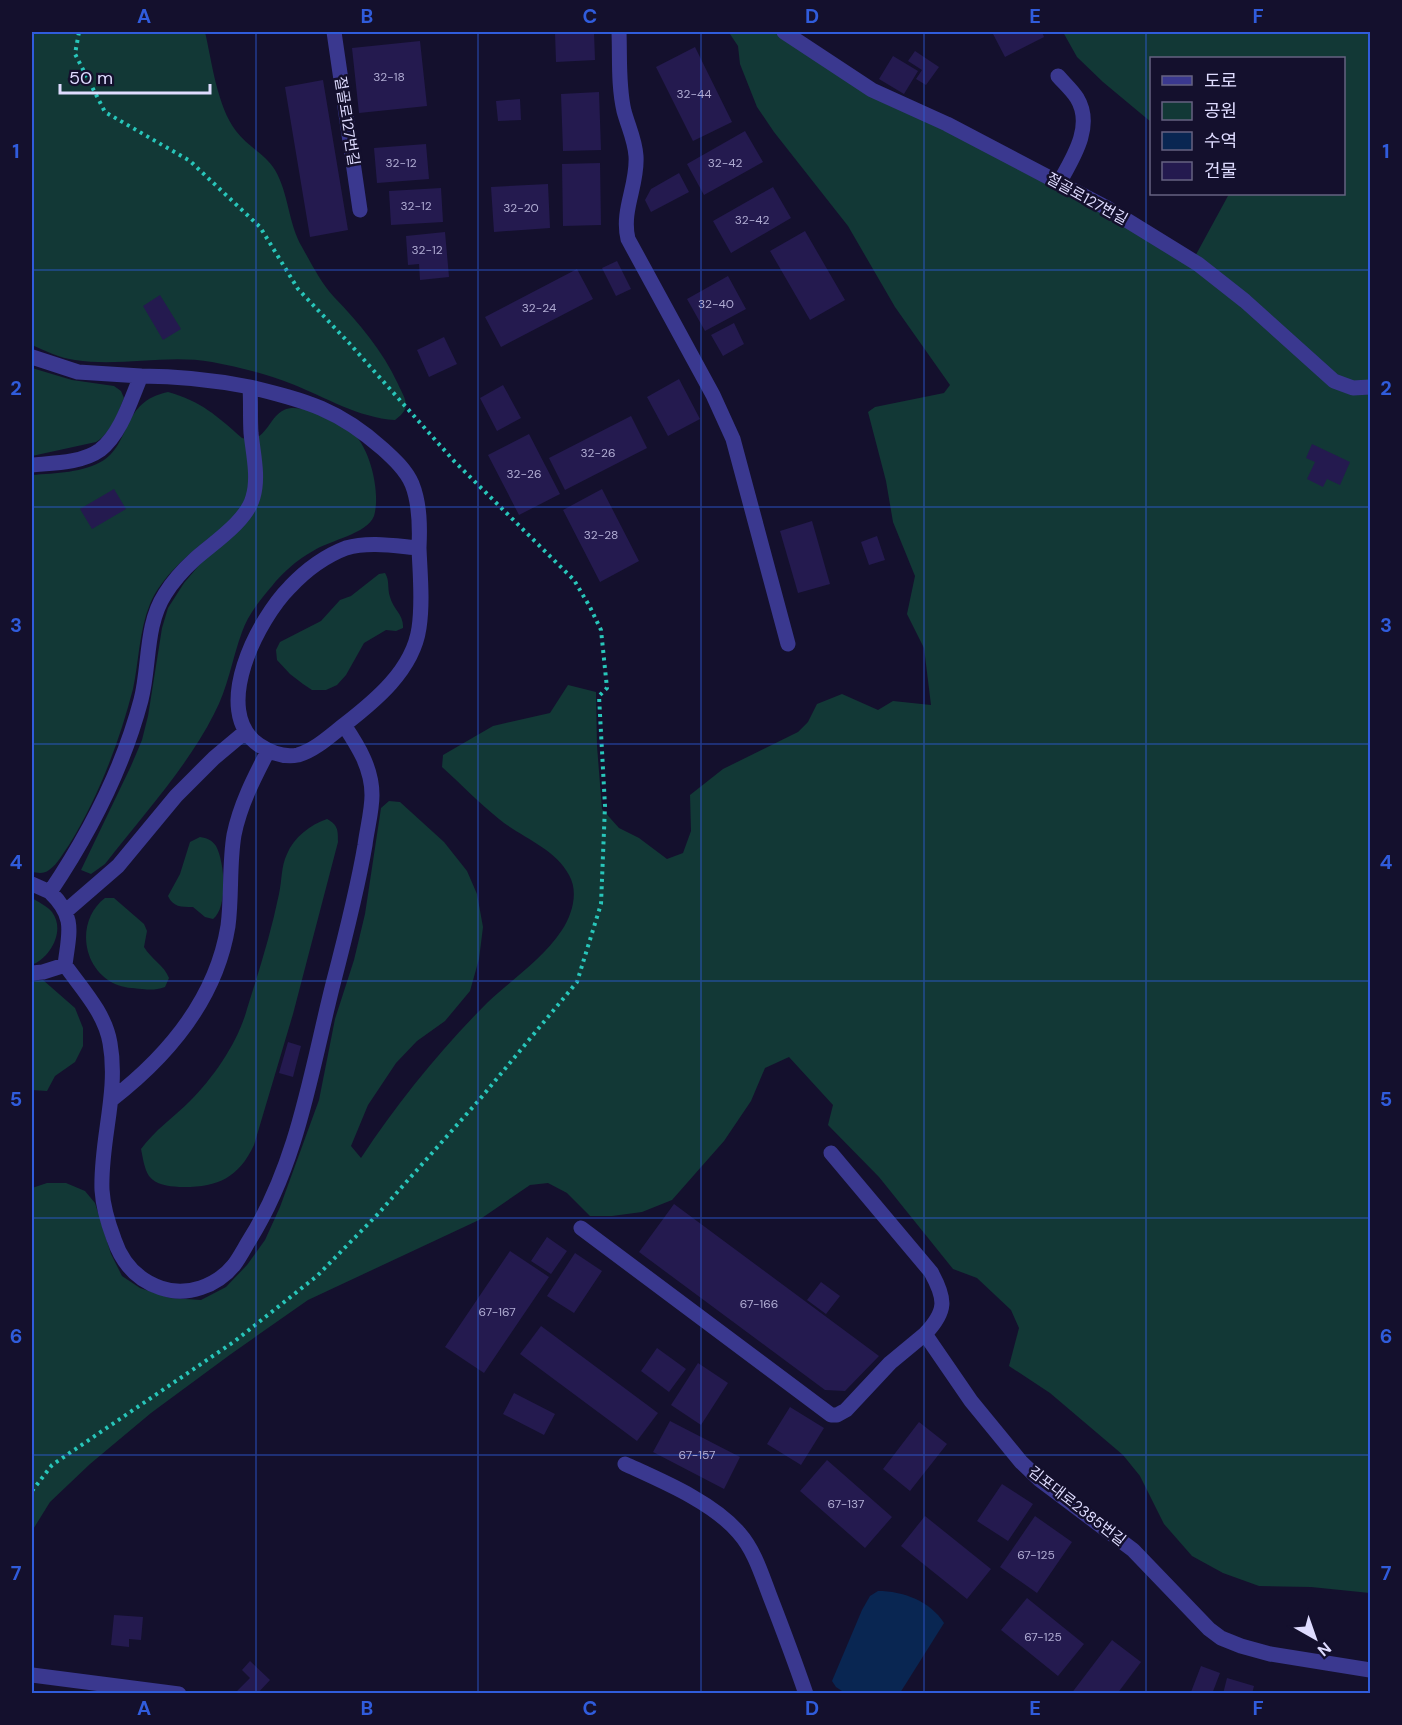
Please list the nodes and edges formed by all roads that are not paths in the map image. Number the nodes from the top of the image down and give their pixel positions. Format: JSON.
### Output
{"nodes":[{"id":1,"x":334,"y":32,"type":"edge"},
{"id":2,"x":619,"y":32,"type":"edge"},
{"id":3,"x":784,"y":32,"type":"edge"},
{"id":4,"x":1058,"y":76,"type":"dead end"},
{"id":5,"x":1059,"y":183,"type":"junction"},
{"id":6,"x":360,"y":210,"type":"dead end"},
{"id":7,"x":32,"y":357,"type":"edge"},
{"id":8,"x":141,"y":376,"type":"junction"},
{"id":9,"x":250,"y":387,"type":"junction"},
{"id":10,"x":1371,"y":387,"type":"edge"},
{"id":11,"x":32,"y":465,"type":"edge"},
{"id":12,"x":419,"y":548,"type":"junction"},
{"id":13,"x":788,"y":644,"type":"dead end"},
{"id":14,"x":344,"y":725,"type":"junction"},
{"id":15,"x":245,"y":732,"type":"junction"},
{"id":16,"x":268,"y":751,"type":"junction"},
{"id":17,"x":32,"y":884,"type":"edge"},
{"id":18,"x":50,"y":892,"type":"junction"},
{"id":19,"x":66,"y":911,"type":"junction"},
{"id":20,"x":64,"y":965,"type":"junction"},
{"id":21,"x":32,"y":973,"type":"edge"},
{"id":22,"x":111,"y":1100,"type":"junction"},
{"id":23,"x":831,"y":1153,"type":"dead end"},
{"id":24,"x":581,"y":1228,"type":"dead end"},
{"id":25,"x":925,"y":1334,"type":"junction"},
{"id":26,"x":625,"y":1464,"type":"dead end"},
{"id":27,"x":1371,"y":1670,"type":"edge"},
{"id":28,"x":32,"y":1675,"type":"edge"},
{"id":29,"x":122,"y":1690,"type":"edge"},
{"id":30,"x":178,"y":1694,"type":"edge"},
{"id":31,"x":806,"y":1694,"type":"edge"}],
"edges":[{"from":1,"to":6,"type":"street","name":"절골로127번길"},
{"from":2,"to":13,"type":"street"},
{"from":3,"to":5,"type":"street","name":"절골로127번길"},
{"from":4,"to":5,"type":"street"},
{"from":5,"to":10,"type":"street","name":"절골로127번길"},
{"from":7,"to":8,"type":"street"},
{"from":8,"to":9,"type":"street"},
{"from":8,"to":11,"type":"street"},
{"from":9,"to":12,"type":"street"},
{"from":9,"to":18,"type":"street"},
{"from":12,"to":14,"type":"street"},
{"from":12,"to":15,"type":"street"},
{"from":14,"to":16,"type":"street"},
{"from":14,"to":22,"type":"street"},
{"from":15,"to":16,"type":"street"},
{"from":15,"to":19,"type":"street"},
{"from":16,"to":22,"type":"street"},
{"from":17,"to":18,"type":"street"},
{"from":18,"to":19,"type":"street"},
{"from":19,"to":20,"type":"street"},
{"from":20,"to":21,"type":"street"},
{"from":20,"to":22,"type":"street"},
{"from":23,"to":25,"type":"street"},
{"from":24,"to":25,"type":"street"},
{"from":25,"to":27,"type":"street","name":"김포대로2385번길"},
{"from":26,"to":31,"type":"street"},
{"from":28,"to":29,"type":"street"},
{"from":29,"to":30,"type":"street"}]}
